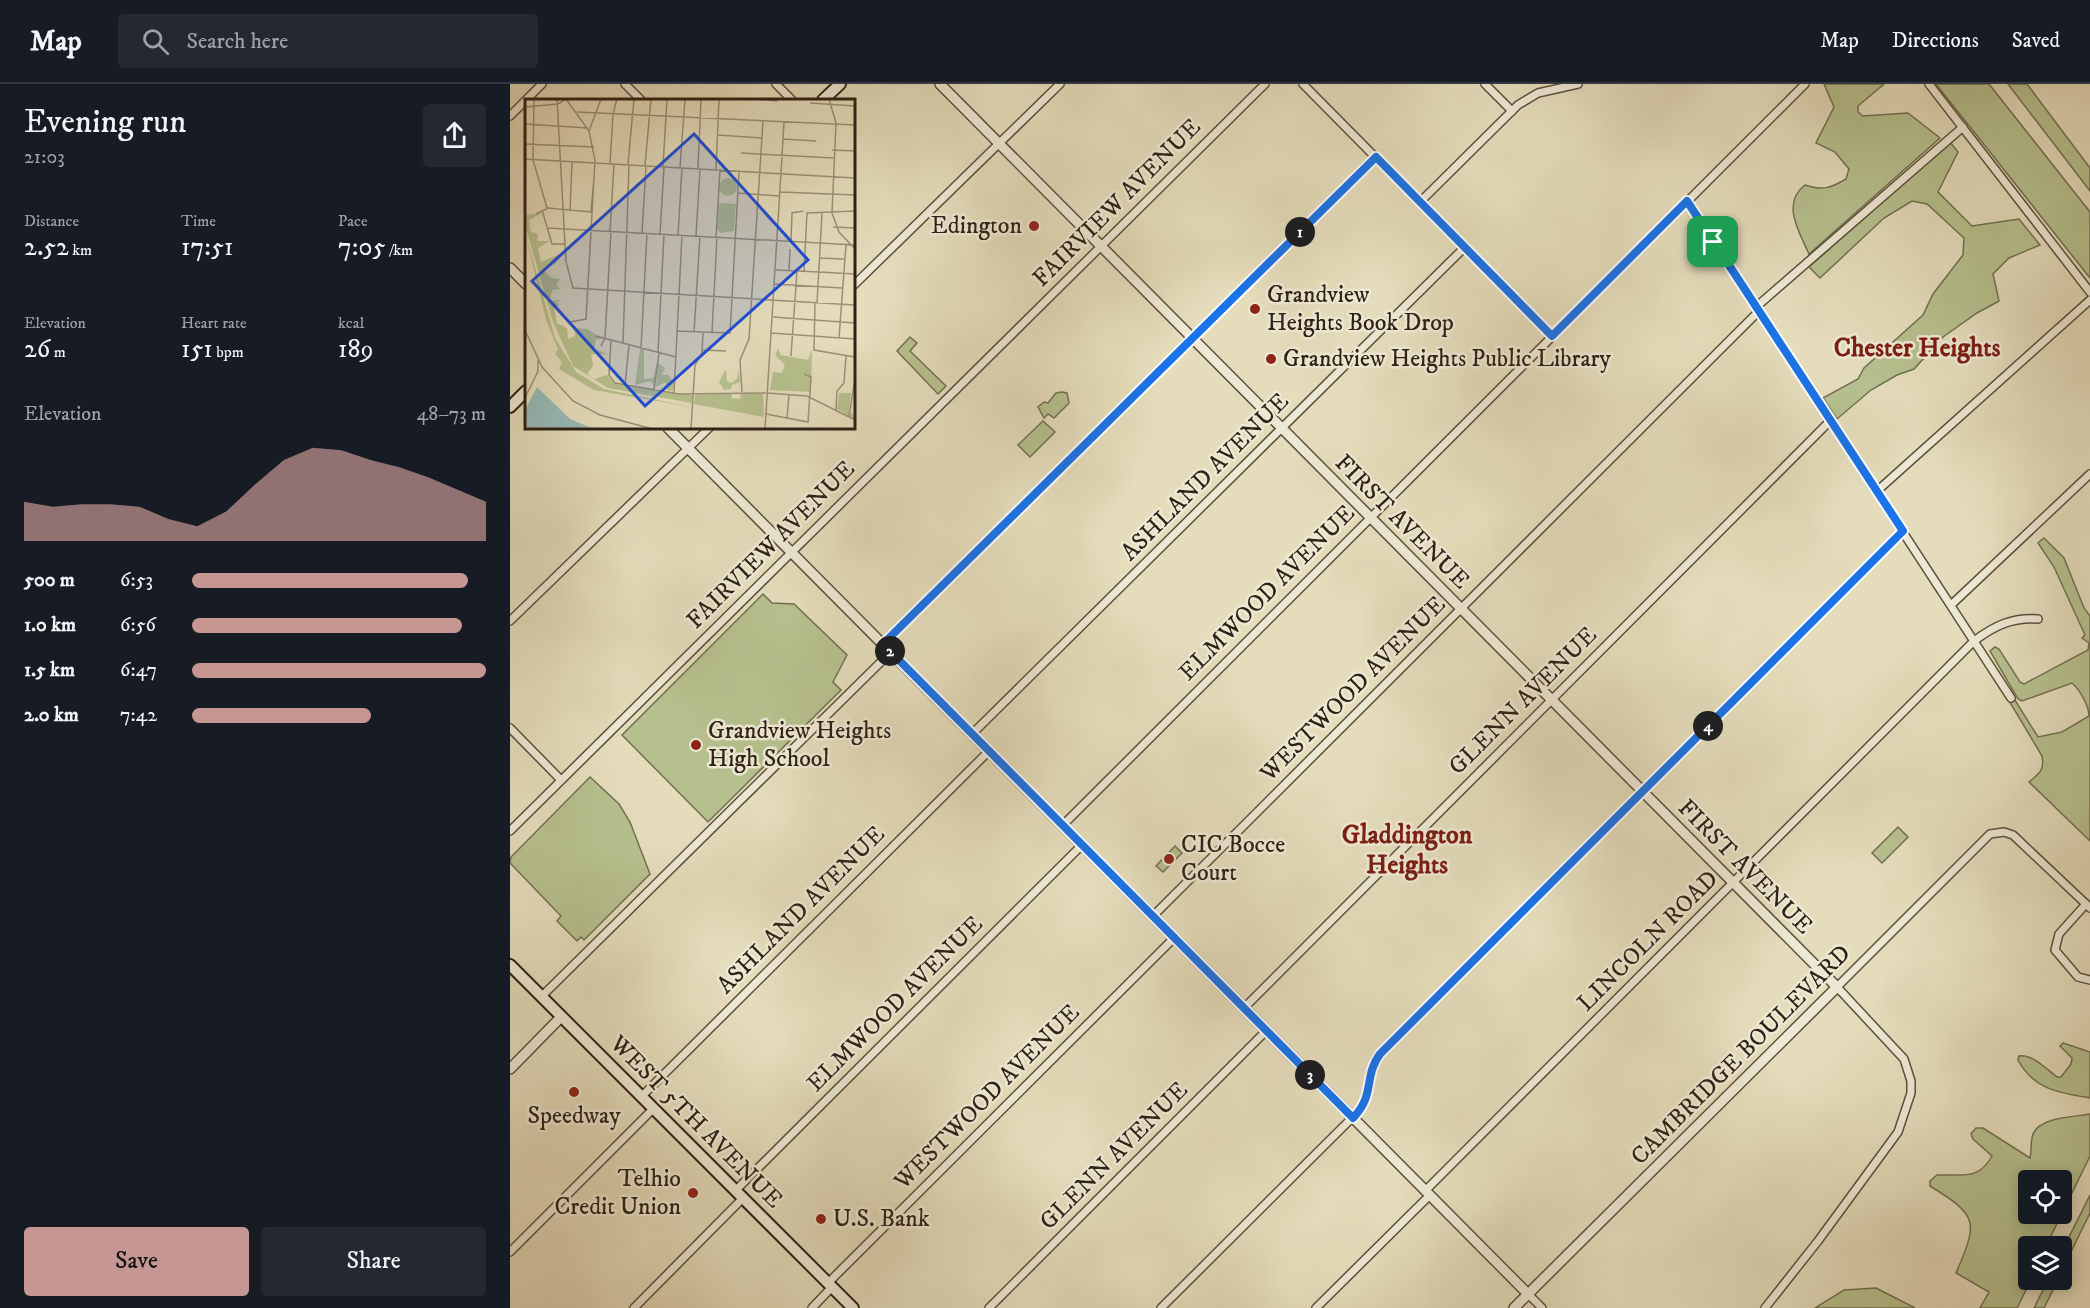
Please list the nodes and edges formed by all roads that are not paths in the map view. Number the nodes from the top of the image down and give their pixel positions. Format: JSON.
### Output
{"nodes":[{"id":1,"x":542,"y":84,"type":"edge"},
{"id":2,"x":625,"y":84,"type":"edge"},
{"id":3,"x":776,"y":84,"type":"edge"},
{"id":4,"x":840,"y":84,"type":"edge"},
{"id":5,"x":940,"y":84,"type":"edge"},
{"id":6,"x":1060,"y":84,"type":"edge"},
{"id":7,"x":1265,"y":84,"type":"edge"},
{"id":8,"x":1303,"y":84,"type":"edge"},
{"id":9,"x":1485,"y":84,"type":"edge"},
{"id":10,"x":1578,"y":84,"type":"edge"},
{"id":11,"x":1804,"y":84,"type":"edge"},
{"id":12,"x":1929,"y":84,"type":"edge"},
{"id":13,"x":527,"y":99,"type":"edge"},
{"id":14,"x":640,"y":99,"type":"edge"},
{"id":15,"x":791,"y":99,"type":"edge"},
{"id":16,"x":824,"y":99,"type":"edge"},
{"id":17,"x":525,"y":101,"type":"edge"},
{"id":18,"x":1512,"y":111,"type":"junction"},
{"id":19,"x":510,"y":116,"type":"edge"},
{"id":20,"x":1963,"y":127,"type":"junction"},
{"id":21,"x":999,"y":144,"type":"junction"},
{"id":22,"x":1376,"y":157,"type":"junction"},
{"id":23,"x":1687,"y":201,"type":"junction"},
{"id":24,"x":1420,"y":202,"type":"junction"},
{"id":25,"x":1101,"y":247,"type":"junction"},
{"id":26,"x":1465,"y":247,"type":"junction"},
{"id":27,"x":510,"y":268,"type":"edge"},
{"id":28,"x":525,"y":283,"type":"edge"},
{"id":29,"x":855,"y":284,"type":"edge"},
{"id":30,"x":2090,"y":292,"type":"edge"},
{"id":31,"x":2090,"y":300,"type":"edge"},
{"id":32,"x":1757,"y":309,"type":"junction"},
{"id":33,"x":1552,"y":336,"type":"junction"},
{"id":34,"x":1192,"y":338,"type":"junction"},
{"id":35,"x":525,"y":392,"type":"edge"},
{"id":36,"x":510,"y":407,"type":"edge"},
{"id":37,"x":1830,"y":421,"type":"junction"},
{"id":38,"x":669,"y":429,"type":"edge"},
{"id":39,"x":708,"y":429,"type":"edge"},
{"id":40,"x":1282,"y":429,"type":"junction"},
{"id":41,"x":688,"y":448,"type":"junction"},
{"id":42,"x":2090,"y":474,"type":"edge"},
{"id":43,"x":1877,"y":491,"type":"junction"},
{"id":44,"x":1370,"y":518,"type":"junction"},
{"id":45,"x":1903,"y":531,"type":"junction"},
{"id":46,"x":792,"y":553,"type":"junction"},
{"id":47,"x":1951,"y":605,"type":"junction"},
{"id":48,"x":1461,"y":609,"type":"junction"},
{"id":49,"x":2038,"y":620,"type":"dead end"},
{"id":50,"x":510,"y":621,"type":"edge"},
{"id":51,"x":1974,"y":641,"type":"junction"},
{"id":52,"x":883,"y":644,"type":"junction"},
{"id":53,"x":891,"y":652,"type":"junction"},
{"id":54,"x":2011,"y":698,"type":"dead end"},
{"id":55,"x":1551,"y":701,"type":"junction"},
{"id":56,"x":510,"y":728,"type":"edge"},
{"id":57,"x":972,"y":734,"type":"junction"},
{"id":58,"x":989,"y":752,"type":"junction"},
{"id":59,"x":561,"y":780,"type":"junction"},
{"id":60,"x":1642,"y":792,"type":"junction"},
{"id":61,"x":1063,"y":825,"type":"junction"},
{"id":62,"x":510,"y":831,"type":"edge"},
{"id":63,"x":1082,"y":845,"type":"junction"},
{"id":64,"x":1733,"y":883,"type":"junction"},
{"id":65,"x":2088,"y":906,"type":"edge"},
{"id":66,"x":1153,"y":916,"type":"junction"},
{"id":67,"x":1174,"y":938,"type":"junction"},
{"id":68,"x":510,"y":965,"type":"edge"},
{"id":69,"x":2090,"y":980,"type":"edge"},
{"id":70,"x":1837,"y":987,"type":"junction"},
{"id":71,"x":541,"y":997,"type":"junction"},
{"id":72,"x":1244,"y":1008,"type":"junction"},
{"id":73,"x":561,"y":1017,"type":"junction"},
{"id":74,"x":1266,"y":1031,"type":"junction"},
{"id":75,"x":510,"y":1069,"type":"edge"},
{"id":76,"x":641,"y":1097,"type":"junction"},
{"id":77,"x":652,"y":1108,"type":"junction"},
{"id":78,"x":1353,"y":1118,"type":"junction"},
{"id":79,"x":1427,"y":1193,"type":"junction"},
{"id":80,"x":739,"y":1194,"type":"junction"},
{"id":81,"x":510,"y":1252,"type":"edge"},
{"id":82,"x":830,"y":1285,"type":"junction"},
{"id":83,"x":1528,"y":1294,"type":"junction"},
{"id":84,"x":634,"y":1308,"type":"edge"},
{"id":85,"x":812,"y":1308,"type":"edge"},
{"id":86,"x":853,"y":1308,"type":"edge"},
{"id":87,"x":988,"y":1308,"type":"edge"},
{"id":88,"x":1161,"y":1308,"type":"edge"},
{"id":89,"x":1316,"y":1308,"type":"edge"},
{"id":90,"x":1514,"y":1308,"type":"edge"},
{"id":91,"x":1542,"y":1308,"type":"edge"},
{"id":92,"x":1765,"y":1308,"type":"edge"}],
"edges":[{"from":1,"to":13,"type":"street"},
{"from":2,"to":14,"type":"street"},
{"from":3,"to":15,"type":"street"},
{"from":4,"to":16,"type":"main road"},
{"from":5,"to":21,"type":"street","name":"FIRST AVENUE"},
{"from":6,"to":21,"type":"street"},
{"from":7,"to":25,"type":"street","name":"FAIRVIEW AVENUE"},
{"from":8,"to":22,"type":"street"},
{"from":9,"to":18,"type":"street"},
{"from":10,"to":18,"type":"street"},
{"from":11,"to":23,"type":"street","name":"ELMWOOD AVENUE"},
{"from":12,"to":20,"type":"street"},
{"from":17,"to":19,"type":"street"},
{"from":18,"to":24,"type":"street"},
{"from":20,"to":30,"type":"street"},
{"from":20,"to":32,"type":"street","name":"WESTWOOD AVENUE"},
{"from":21,"to":25,"type":"street","name":"FIRST AVENUE"},
{"from":21,"to":29,"type":"street"},
{"from":22,"to":24,"type":"street"},
{"from":22,"to":34,"type":"street"},
{"from":23,"to":32,"type":"street"},
{"from":23,"to":33,"type":"street","name":"ELMWOOD AVENUE"},
{"from":24,"to":26,"type":"street"},
{"from":25,"to":34,"type":"street","name":"FIRST AVENUE"},
{"from":25,"to":46,"type":"street","name":"FAIRVIEW AVENUE"},
{"from":26,"to":33,"type":"street"},
{"from":26,"to":40,"type":"street","name":"ASHLAND AVENUE"},
{"from":27,"to":28,"type":"street"},
{"from":31,"to":43,"type":"street"},
{"from":32,"to":37,"type":"street"},
{"from":32,"to":48,"type":"street","name":"WESTWOOD AVENUE"},
{"from":33,"to":44,"type":"street","name":"ELMWOOD AVENUE"},
{"from":34,"to":40,"type":"street","name":"FIRST AVENUE"},
{"from":34,"to":52,"type":"street"},
{"from":35,"to":36,"type":"main road"},
{"from":37,"to":43,"type":"street"},
{"from":37,"to":55,"type":"street","name":"GLENN AVENUE"},
{"from":38,"to":41,"type":"street"},
{"from":39,"to":41,"type":"street"},
{"from":40,"to":44,"type":"street","name":"FIRST AVENUE"},
{"from":40,"to":57,"type":"street","name":"ASHLAND AVENUE"},
{"from":41,"to":46,"type":"street"},
{"from":41,"to":50,"type":"street"},
{"from":42,"to":47,"type":"street"},
{"from":43,"to":45,"type":"street"},
{"from":44,"to":48,"type":"street","name":"FIRST AVENUE"},
{"from":44,"to":61,"type":"street","name":"ELMWOOD AVENUE"},
{"from":45,"to":47,"type":"street"},
{"from":45,"to":60,"type":"street"},
{"from":46,"to":52,"type":"street"},
{"from":46,"to":59,"type":"street","name":"FAIRVIEW AVENUE"},
{"from":47,"to":51,"type":"street"},
{"from":48,"to":55,"type":"street","name":"FIRST AVENUE"},
{"from":48,"to":66,"type":"street","name":"WESTWOOD AVENUE"},
{"from":49,"to":51,"type":"street","name":"LINCOLN ROAD"},
{"from":51,"to":54,"type":"street"},
{"from":51,"to":64,"type":"street","name":"LINCOLN ROAD"},
{"from":52,"to":53,"type":"street"},
{"from":53,"to":57,"type":"street"},
{"from":53,"to":71,"type":"street"},
{"from":55,"to":60,"type":"street","name":"FIRST AVENUE"},
{"from":55,"to":72,"type":"street","name":"GLENN AVENUE"},
{"from":56,"to":59,"type":"street"},
{"from":57,"to":58,"type":"street"},
{"from":58,"to":61,"type":"street"},
{"from":58,"to":76,"type":"street","name":"ASHLAND AVENUE"},
{"from":59,"to":62,"type":"street","name":"FAIRVIEW AVENUE"},
{"from":60,"to":64,"type":"street","name":"FIRST AVENUE"},
{"from":60,"to":78,"type":"street"},
{"from":61,"to":63,"type":"street"},
{"from":63,"to":66,"type":"street"},
{"from":63,"to":80,"type":"street","name":"ELMWOOD AVENUE"},
{"from":64,"to":70,"type":"street","name":"FIRST AVENUE"},
{"from":64,"to":79,"type":"street","name":"LINCOLN ROAD"},
{"from":65,"to":69,"type":"street"},
{"from":65,"to":70,"type":"street","name":"CAMBRIDGE BOULEVARD"},
{"from":66,"to":67,"type":"street"},
{"from":67,"to":72,"type":"street"},
{"from":67,"to":82,"type":"street","name":"WESTWOOD AVENUE"},
{"from":68,"to":71,"type":"main road","name":"WEST 5TH AVENUE"},
{"from":70,"to":83,"type":"street","name":"CAMBRIDGE BOULEVARD"},
{"from":70,"to":92,"type":"street"},
{"from":71,"to":73,"type":"main road","name":"WEST 5TH AVENUE"},
{"from":72,"to":74,"type":"street"},
{"from":73,"to":75,"type":"street"},
{"from":73,"to":76,"type":"main road","name":"WEST 5TH AVENUE"},
{"from":74,"to":78,"type":"street"},
{"from":74,"to":87,"type":"street","name":"GLENN AVENUE"},
{"from":76,"to":77,"type":"main road","name":"WEST 5TH AVENUE"},
{"from":77,"to":80,"type":"main road","name":"WEST 5TH AVENUE"},
{"from":77,"to":81,"type":"street"},
{"from":78,"to":79,"type":"street"},
{"from":78,"to":88,"type":"street"},
{"from":79,"to":83,"type":"street"},
{"from":79,"to":89,"type":"street","name":"LINCOLN ROAD"},
{"from":80,"to":82,"type":"main road","name":"WEST 5TH AVENUE"},
{"from":80,"to":84,"type":"street","name":"ELMWOOD AVENUE"},
{"from":82,"to":85,"type":"street","name":"WESTWOOD AVENUE"},
{"from":82,"to":86,"type":"main road","name":"WEST 5TH AVENUE"},
{"from":83,"to":90,"type":"street","name":"CAMBRIDGE BOULEVARD"},
{"from":83,"to":91,"type":"street"}]}
